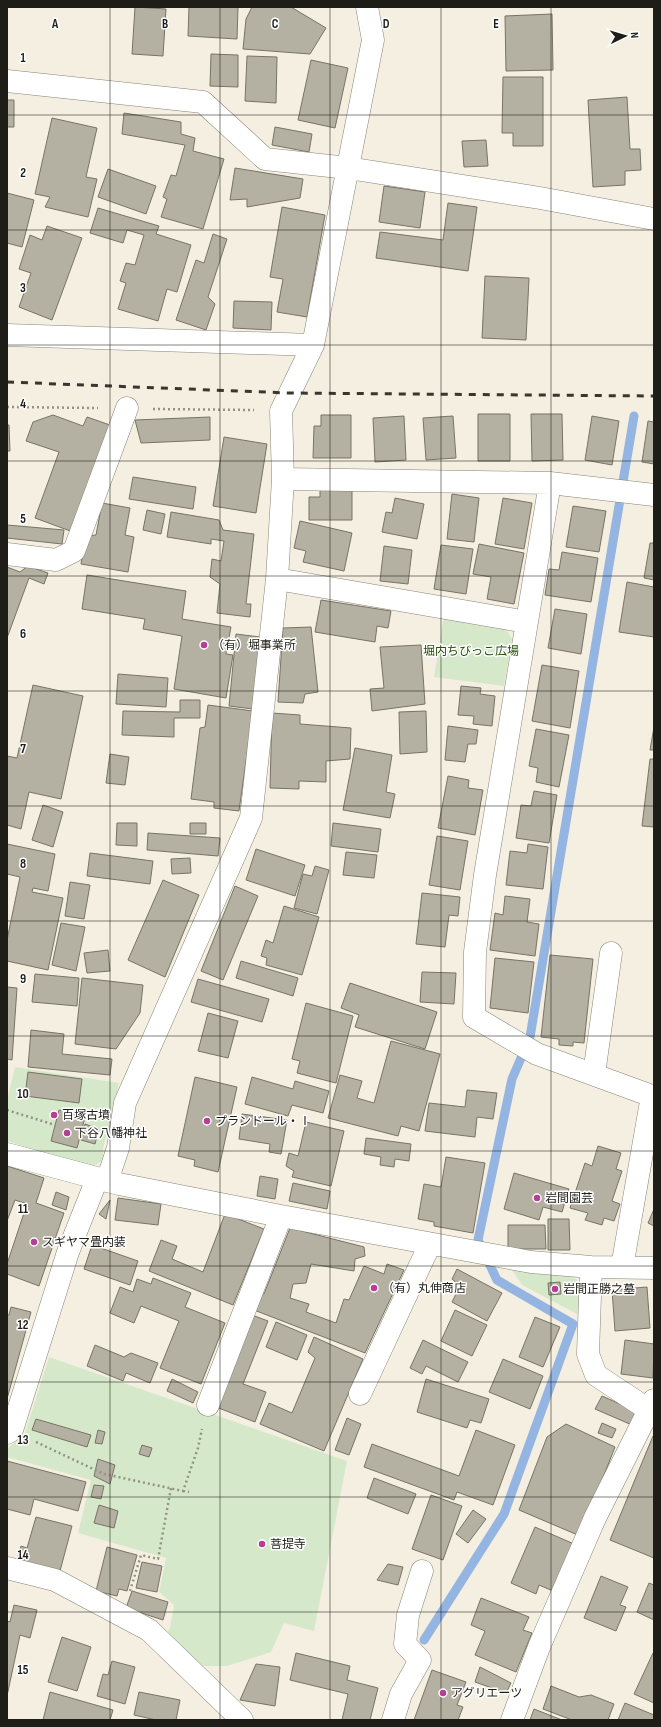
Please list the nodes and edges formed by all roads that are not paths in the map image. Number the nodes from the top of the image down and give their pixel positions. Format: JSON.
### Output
{"nodes":[{"id":1,"x":367,"y":7,"type":"edge"},
{"id":2,"x":7,"y":81,"type":"edge"},
{"id":3,"x":348,"y":168,"type":"junction"},
{"id":4,"x":654,"y":219,"type":"edge"},
{"id":5,"x":7,"y":335,"type":"edge"},
{"id":6,"x":313,"y":345,"type":"junction"},
{"id":7,"x":127,"y":408,"type":"dead end"},
{"id":8,"x":283,"y":479,"type":"junction"},
{"id":9,"x":550,"y":483,"type":"junction"},
{"id":10,"x":654,"y":495,"type":"edge"},
{"id":11,"x":7,"y":554,"type":"edge"},
{"id":12,"x":277,"y":579,"type":"junction"},
{"id":13,"x":527,"y":622,"type":"junction"},
{"id":14,"x":610,"y":953,"type":"dead end"},
{"id":15,"x":594,"y":1074,"type":"junction"},
{"id":16,"x":653,"y":1095,"type":"edge"},
{"id":17,"x":7,"y":1154,"type":"edge"},
{"id":18,"x":102,"y":1180,"type":"junction"},
{"id":19,"x":281,"y":1216,"type":"junction"},
{"id":20,"x":430,"y":1244,"type":"junction"},
{"id":21,"x":622,"y":1266,"type":"junction"},
{"id":22,"x":591,"y":1267,"type":"junction"},
{"id":23,"x":654,"y":1268,"type":"edge"},
{"id":24,"x":360,"y":1394,"type":"dead end"},
{"id":25,"x":208,"y":1405,"type":"road end"},
{"id":26,"x":652,"y":1405,"type":"edge"},
{"id":27,"x":9,"y":1432,"type":"edge"},
{"id":28,"x":7,"y":1568,"type":"edge"},
{"id":29,"x":422,"y":1571,"type":"dead end"},
{"id":30,"x":242,"y":1720,"type":"edge"},
{"id":31,"x":393,"y":1720,"type":"edge"},
{"id":32,"x":512,"y":1720,"type":"edge"}],
"edges":[{"from":1,"to":3,"type":"street"},
{"from":2,"to":3,"type":"street"},
{"from":3,"to":4,"type":"street"},
{"from":3,"to":6,"type":"street"},
{"from":5,"to":6,"type":"street"},
{"from":6,"to":8,"type":"street"},
{"from":7,"to":11,"type":"street"},
{"from":8,"to":9,"type":"street"},
{"from":8,"to":12,"type":"street"},
{"from":9,"to":10,"type":"street"},
{"from":9,"to":13,"type":"street"},
{"from":12,"to":13,"type":"street"},
{"from":12,"to":18,"type":"street"},
{"from":13,"to":15,"type":"street"},
{"from":14,"to":15,"type":"street"},
{"from":15,"to":16,"type":"street"},
{"from":16,"to":21,"type":"street"},
{"from":17,"to":18,"type":"street"},
{"from":18,"to":19,"type":"street"},
{"from":18,"to":27,"type":"street"},
{"from":19,"to":20,"type":"street"},
{"from":19,"to":25,"type":"street"},
{"from":20,"to":22,"type":"street"},
{"from":20,"to":24,"type":"street"},
{"from":21,"to":22,"type":"street"},
{"from":21,"to":23,"type":"street"},
{"from":22,"to":26,"type":"street"},
{"from":26,"to":32,"type":"street"},
{"from":28,"to":30,"type":"street"},
{"from":29,"to":31,"type":"street"}]}
